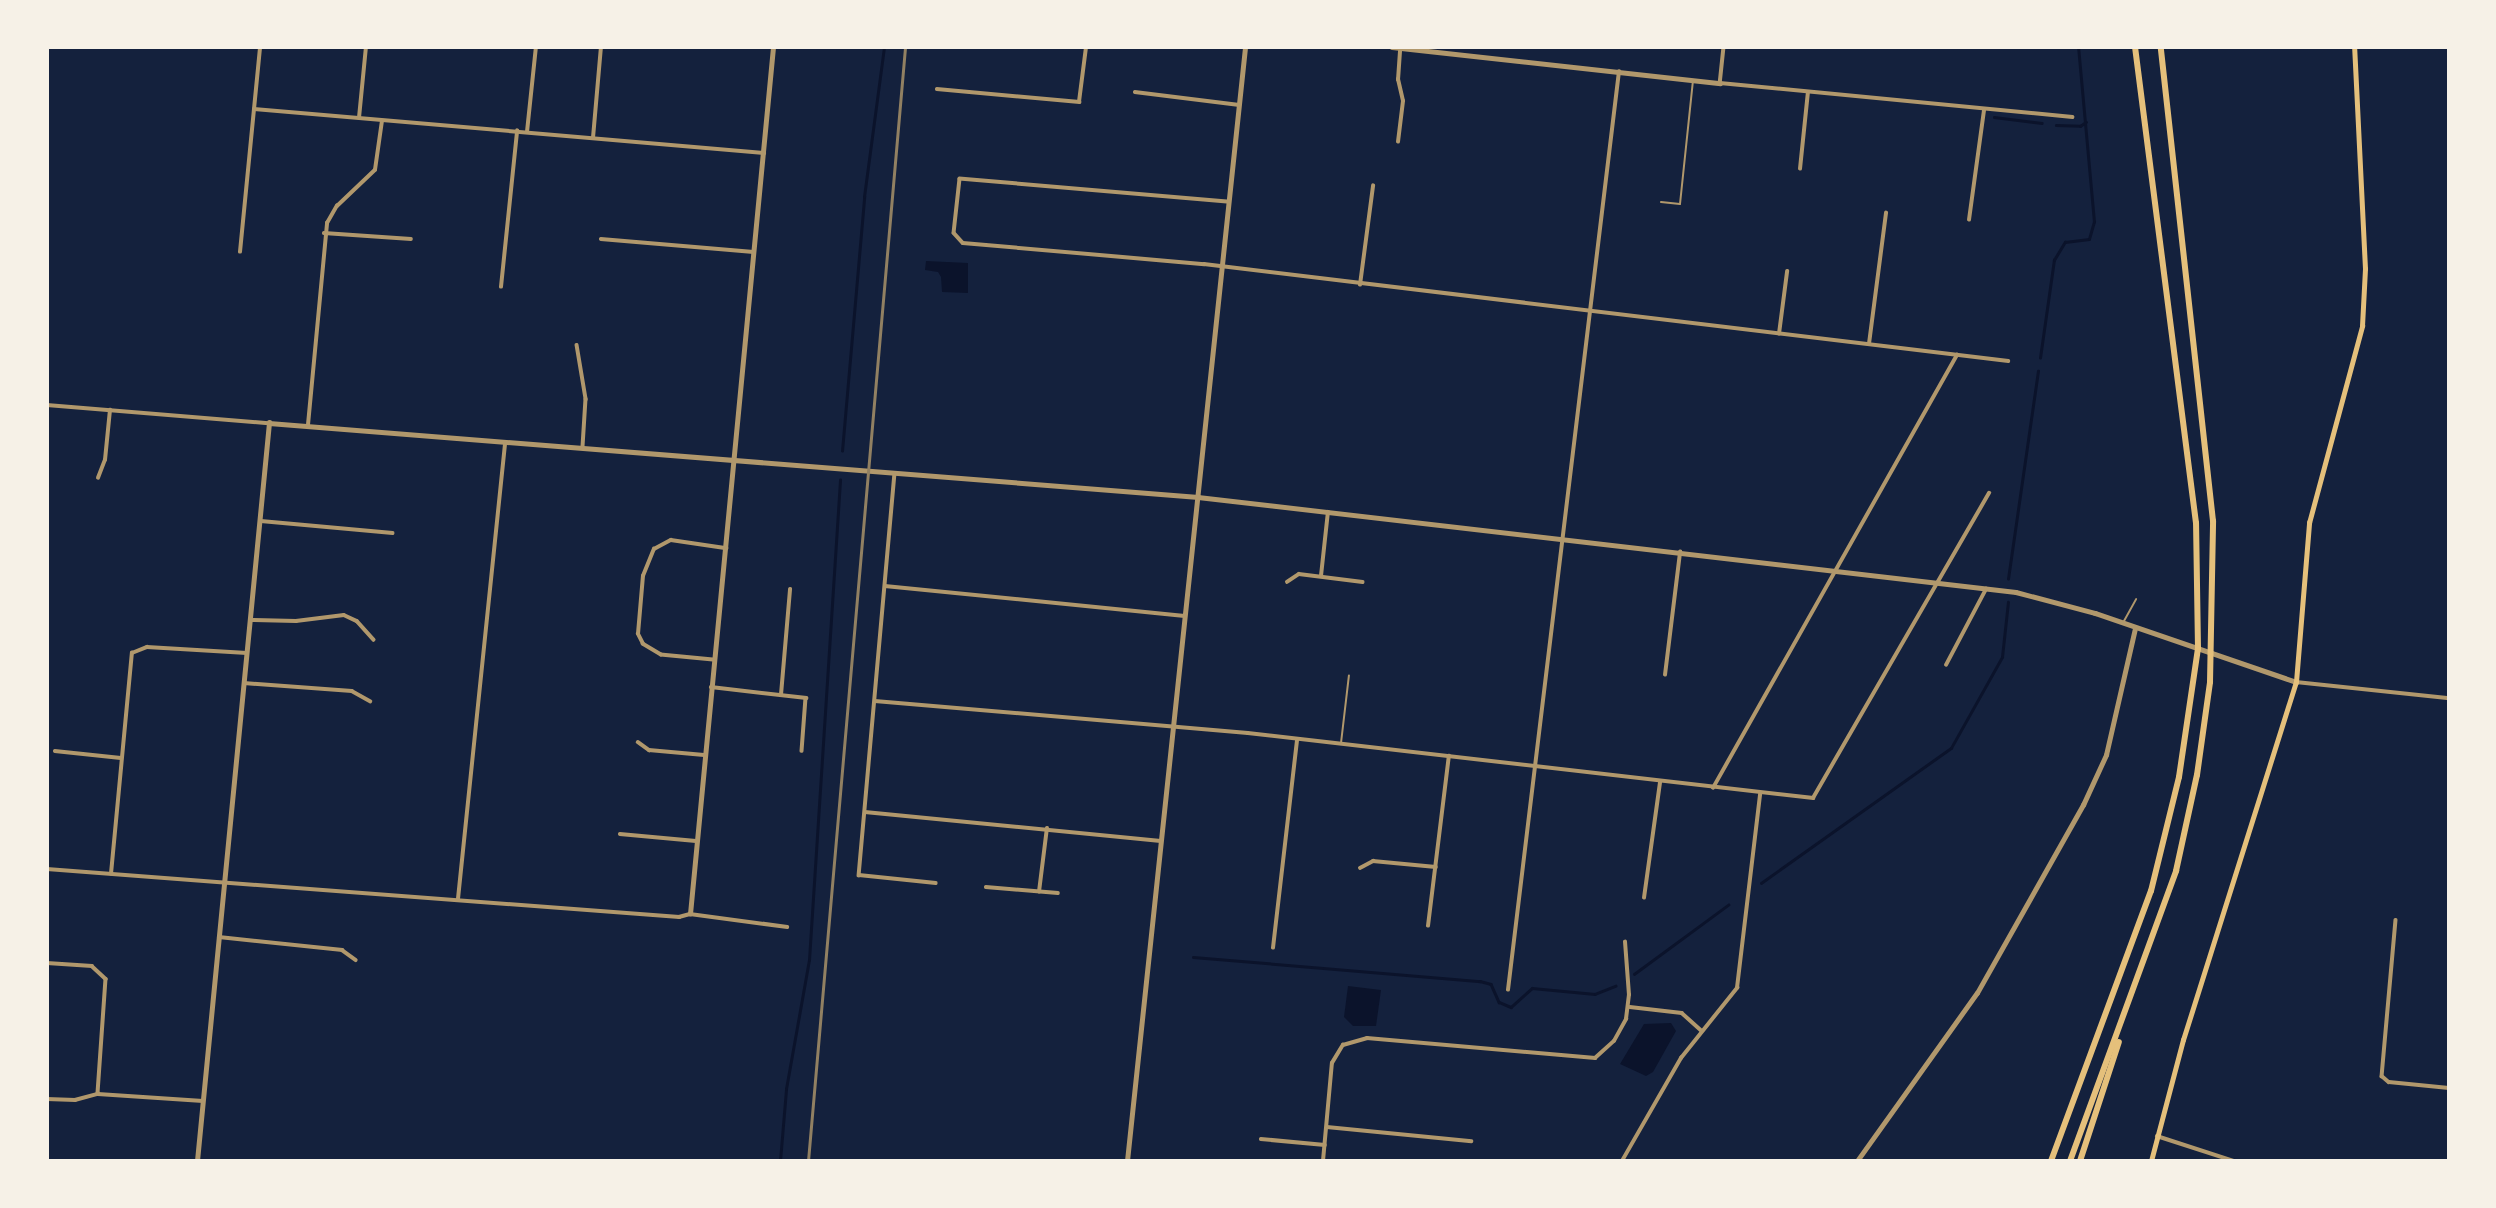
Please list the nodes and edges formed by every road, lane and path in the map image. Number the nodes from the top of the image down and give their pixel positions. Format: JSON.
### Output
{"nodes":[{"id":1,"x":260,"y":47,"type":"edge"},
{"id":2,"x":366,"y":47,"type":"edge"},
{"id":3,"x":536,"y":47,"type":"edge"},
{"id":4,"x":601,"y":47,"type":"edge"},
{"id":5,"x":773,"y":47,"type":"edge"},
{"id":6,"x":1086,"y":47,"type":"edge"},
{"id":7,"x":1245,"y":47,"type":"edge"},
{"id":8,"x":1392,"y":47,"type":"edge"},
{"id":9,"x":1724,"y":47,"type":"edge"},
{"id":10,"x":2135,"y":47,"type":"edge"},
{"id":11,"x":2161,"y":47,"type":"edge"},
{"id":12,"x":2354,"y":47,"type":"edge"},
{"id":13,"x":1400,"y":48,"type":"edge"},
{"id":14,"x":1446,"y":50,"type":"edge"},
{"id":15,"x":1619,"y":72,"type":"junction"},
{"id":16,"x":1693,"y":80,"type":"junction"},
{"id":17,"x":1720,"y":83,"type":"junction"},
{"id":18,"x":937,"y":89,"type":"dead end"},
{"id":19,"x":1135,"y":92,"type":"dead end"},
{"id":20,"x":1808,"y":92,"type":"junction"},
{"id":21,"x":1239,"y":105,"type":"junction"},
{"id":22,"x":254,"y":109,"type":"junction"},
{"id":23,"x":1984,"y":110,"type":"junction"},
{"id":24,"x":2072,"y":117,"type":"dead end"},
{"id":25,"x":359,"y":119,"type":"junction"},
{"id":26,"x":382,"y":121,"type":"junction"},
{"id":27,"x":517,"y":131,"type":"junction"},
{"id":28,"x":527,"y":132,"type":"junction"},
{"id":29,"x":593,"y":138,"type":"junction"},
{"id":30,"x":1398,"y":142,"type":"dead end"},
{"id":31,"x":764,"y":153,"type":"junction"},
{"id":32,"x":1800,"y":169,"type":"dead end"},
{"id":33,"x":1373,"y":186,"type":"dead end"},
{"id":34,"x":1227,"y":202,"type":"junction"},
{"id":35,"x":1661,"y":202,"type":"dead end"},
{"id":36,"x":1886,"y":213,"type":"dead end"},
{"id":37,"x":1969,"y":220,"type":"dead end"},
{"id":38,"x":324,"y":233,"type":"junction"},
{"id":39,"x":411,"y":239,"type":"dead end"},
{"id":40,"x":601,"y":240,"type":"dead end"},
{"id":41,"x":240,"y":252,"type":"dead end"},
{"id":42,"x":754,"y":252,"type":"junction"},
{"id":43,"x":1220,"y":266,"type":"junction"},
{"id":44,"x":1787,"y":272,"type":"dead end"},
{"id":45,"x":1360,"y":285,"type":"junction"},
{"id":46,"x":500,"y":287,"type":"dead end"},
{"id":47,"x":1592,"y":313,"type":"junction"},
{"id":48,"x":1779,"y":334,"type":"junction"},
{"id":49,"x":1870,"y":344,"type":"junction"},
{"id":50,"x":577,"y":345,"type":"dead end"},
{"id":51,"x":1957,"y":355,"type":"junction"},
{"id":52,"x":2008,"y":361,"type":"dead end"},
{"id":53,"x":47,"y":405,"type":"edge"},
{"id":54,"x":110,"y":410,"type":"junction"},
{"id":55,"x":269,"y":423,"type":"junction"},
{"id":56,"x":307,"y":425,"type":"junction"},
{"id":57,"x":505,"y":441,"type":"junction"},
{"id":58,"x":583,"y":447,"type":"junction"},
{"id":59,"x":736,"y":460,"type":"junction"},
{"id":60,"x":895,"y":471,"type":"junction"},
{"id":61,"x":98,"y":478,"type":"dead end"},
{"id":62,"x":1989,"y":493,"type":"dead end"},
{"id":63,"x":1198,"y":497,"type":"junction"},
{"id":64,"x":1328,"y":512,"type":"junction"},
{"id":65,"x":261,"y":521,"type":"junction"},
{"id":66,"x":392,"y":533,"type":"dead end"},
{"id":67,"x":1563,"y":538,"type":"junction"},
{"id":68,"x":726,"y":548,"type":"junction"},
{"id":69,"x":1680,"y":552,"type":"junction"},
{"id":70,"x":1836,"y":571,"type":"junction"},
{"id":71,"x":1321,"y":576,"type":"junction"},
{"id":72,"x":1287,"y":582,"type":"dead end"},
{"id":73,"x":1363,"y":582,"type":"dead end"},
{"id":74,"x":1937,"y":583,"type":"junction"},
{"id":75,"x":885,"y":586,"type":"junction"},
{"id":76,"x":1987,"y":588,"type":"junction"},
{"id":77,"x":790,"y":589,"type":"dead end"},
{"id":78,"x":2136,"y":599,"type":"dead end"},
{"id":79,"x":1184,"y":616,"type":"junction"},
{"id":80,"x":251,"y":620,"type":"junction"},
{"id":81,"x":2124,"y":622,"type":"junction"},
{"id":82,"x":2135,"y":628,"type":"junction"},
{"id":83,"x":374,"y":640,"type":"dead end"},
{"id":84,"x":247,"y":653,"type":"junction"},
{"id":85,"x":713,"y":660,"type":"junction"},
{"id":86,"x":1946,"y":664,"type":"dead end"},
{"id":87,"x":1349,"y":675,"type":"dead end"},
{"id":88,"x":1665,"y":675,"type":"dead end"},
{"id":89,"x":2296,"y":682,"type":"junction"},
{"id":90,"x":244,"y":684,"type":"junction"},
{"id":91,"x":711,"y":687,"type":"junction"},
{"id":92,"x":781,"y":695,"type":"junction"},
{"id":93,"x":2449,"y":698,"type":"edge"},
{"id":94,"x":370,"y":701,"type":"dead end"},
{"id":95,"x":875,"y":701,"type":"junction"},
{"id":96,"x":1173,"y":725,"type":"junction"},
{"id":97,"x":1297,"y":738,"type":"junction"},
{"id":98,"x":638,"y":742,"type":"dead end"},
{"id":99,"x":1341,"y":744,"type":"junction"},
{"id":100,"x":55,"y":751,"type":"dead end"},
{"id":101,"x":802,"y":751,"type":"dead end"},
{"id":102,"x":704,"y":755,"type":"junction"},
{"id":103,"x":1449,"y":756,"type":"junction"},
{"id":104,"x":121,"y":758,"type":"junction"},
{"id":105,"x":1535,"y":767,"type":"junction"},
{"id":106,"x":1660,"y":782,"type":"junction"},
{"id":107,"x":1713,"y":788,"type":"junction"},
{"id":108,"x":1760,"y":793,"type":"junction"},
{"id":109,"x":865,"y":812,"type":"junction"},
{"id":110,"x":1047,"y":828,"type":"junction"},
{"id":111,"x":620,"y":834,"type":"dead end"},
{"id":112,"x":696,"y":841,"type":"junction"},
{"id":113,"x":1161,"y":841,"type":"junction"},
{"id":114,"x":1436,"y":867,"type":"junction"},
{"id":115,"x":1360,"y":868,"type":"dead end"},
{"id":116,"x":47,"y":869,"type":"edge"},
{"id":117,"x":111,"y":874,"type":"junction"},
{"id":118,"x":936,"y":883,"type":"dead end"},
{"id":119,"x":224,"y":884,"type":"junction"},
{"id":120,"x":986,"y":887,"type":"dead end"},
{"id":121,"x":1039,"y":892,"type":"junction"},
{"id":122,"x":1058,"y":893,"type":"dead end"},
{"id":123,"x":1644,"y":898,"type":"dead end"},
{"id":124,"x":458,"y":900,"type":"junction"},
{"id":125,"x":690,"y":914,"type":"junction"},
{"id":126,"x":2396,"y":920,"type":"dead end"},
{"id":127,"x":1428,"y":926,"type":"dead end"},
{"id":128,"x":788,"y":927,"type":"dead end"},
{"id":129,"x":219,"y":937,"type":"junction"},
{"id":130,"x":1625,"y":942,"type":"dead end"},
{"id":131,"x":1273,"y":948,"type":"dead end"},
{"id":132,"x":356,"y":960,"type":"dead end"},
{"id":133,"x":47,"y":963,"type":"edge"},
{"id":134,"x":1508,"y":990,"type":"dead end"},
{"id":135,"x":1629,"y":1007,"type":"junction"},
{"id":136,"x":2125,"y":1019,"type":"junction"},
{"id":137,"x":1701,"y":1030,"type":"junction"},
{"id":138,"x":2449,"y":1088,"type":"edge"},
{"id":139,"x":98,"y":1094,"type":"junction"},
{"id":140,"x":47,"y":1099,"type":"edge"},
{"id":141,"x":203,"y":1101,"type":"junction"},
{"id":142,"x":1327,"y":1127,"type":"junction"},
{"id":143,"x":2157,"y":1136,"type":"junction"},
{"id":144,"x":1261,"y":1139,"type":"dead end"},
{"id":145,"x":1471,"y":1141,"type":"dead end"},
{"id":146,"x":1325,"y":1144,"type":"junction"},
{"id":147,"x":197,"y":1161,"type":"edge"},
{"id":148,"x":1127,"y":1161,"type":"edge"},
{"id":149,"x":1323,"y":1161,"type":"edge"},
{"id":150,"x":1622,"y":1161,"type":"edge"},
{"id":151,"x":1857,"y":1161,"type":"edge"},
{"id":152,"x":2050,"y":1161,"type":"edge"},
{"id":153,"x":2070,"y":1161,"type":"edge"},
{"id":154,"x":2080,"y":1161,"type":"edge"},
{"id":155,"x":2151,"y":1161,"type":"edge"},
{"id":156,"x":2234,"y":1161,"type":"edge"}],
"edges":[{"from":1,"to":22,"type":"street"},
{"from":2,"to":25,"type":"street"},
{"from":3,"to":28,"type":"street"},
{"from":4,"to":29,"type":"street"},
{"from":5,"to":31,"type":"street"},
{"from":6,"to":18,"type":"street"},
{"from":7,"to":21,"type":"street"},
{"from":8,"to":13,"type":"street"},
{"from":9,"to":17,"type":"street"},
{"from":10,"to":152,"type":"highway"},
{"from":11,"to":136,"type":"highway"},
{"from":12,"to":89,"type":"main road"},
{"from":13,"to":14,"type":"street"},
{"from":13,"to":30,"type":"street"},
{"from":14,"to":15,"type":"street"},
{"from":15,"to":16,"type":"street"},
{"from":15,"to":47,"type":"street"},
{"from":16,"to":17,"type":"street"},
{"from":16,"to":35,"type":"lane"},
{"from":17,"to":20,"type":"street"},
{"from":19,"to":21,"type":"street"},
{"from":20,"to":23,"type":"street"},
{"from":20,"to":32,"type":"street"},
{"from":21,"to":34,"type":"street"},
{"from":22,"to":25,"type":"street"},
{"from":22,"to":41,"type":"street"},
{"from":23,"to":24,"type":"street"},
{"from":23,"to":37,"type":"street"},
{"from":25,"to":26,"type":"street"},
{"from":26,"to":27,"type":"street"},
{"from":26,"to":38,"type":"street"},
{"from":27,"to":28,"type":"street"},
{"from":27,"to":46,"type":"street"},
{"from":28,"to":29,"type":"street"},
{"from":29,"to":31,"type":"street"},
{"from":31,"to":42,"type":"street"},
{"from":33,"to":45,"type":"street"},
{"from":34,"to":43,"type":"street"},
{"from":34,"to":43,"type":"street"},
{"from":36,"to":49,"type":"street"},
{"from":38,"to":39,"type":"street"},
{"from":38,"to":56,"type":"street"},
{"from":40,"to":42,"type":"street"},
{"from":42,"to":59,"type":"street"},
{"from":43,"to":45,"type":"street"},
{"from":43,"to":63,"type":"street"},
{"from":44,"to":48,"type":"street"},
{"from":45,"to":47,"type":"street"},
{"from":47,"to":48,"type":"street"},
{"from":47,"to":67,"type":"street"},
{"from":48,"to":49,"type":"street"},
{"from":49,"to":51,"type":"street"},
{"from":50,"to":58,"type":"street"},
{"from":51,"to":52,"type":"street"},
{"from":51,"to":70,"type":"street"},
{"from":53,"to":54,"type":"street"},
{"from":54,"to":55,"type":"street"},
{"from":54,"to":61,"type":"street"},
{"from":55,"to":56,"type":"street"},
{"from":55,"to":65,"type":"street"},
{"from":56,"to":57,"type":"street"},
{"from":57,"to":58,"type":"street"},
{"from":57,"to":124,"type":"street"},
{"from":58,"to":59,"type":"street"},
{"from":59,"to":60,"type":"street"},
{"from":59,"to":68,"type":"street"},
{"from":60,"to":63,"type":"street"},
{"from":60,"to":75,"type":"street"},
{"from":62,"to":74,"type":"street"},
{"from":63,"to":64,"type":"street"},
{"from":63,"to":79,"type":"street"},
{"from":64,"to":67,"type":"street"},
{"from":64,"to":71,"type":"street"},
{"from":65,"to":66,"type":"street"},
{"from":65,"to":80,"type":"street"},
{"from":67,"to":69,"type":"street"},
{"from":67,"to":105,"type":"street"},
{"from":68,"to":85,"type":"street"},
{"from":68,"to":85,"type":"street"},
{"from":69,"to":70,"type":"street"},
{"from":69,"to":88,"type":"street"},
{"from":70,"to":74,"type":"street"},
{"from":70,"to":107,"type":"street"},
{"from":71,"to":72,"type":"street"},
{"from":71,"to":73,"type":"street"},
{"from":74,"to":76,"type":"street"},
{"from":74,"to":108,"type":"street"},
{"from":75,"to":79,"type":"street"},
{"from":75,"to":95,"type":"street"},
{"from":76,"to":81,"type":"street"},
{"from":76,"to":86,"type":"street"},
{"from":77,"to":92,"type":"street"},
{"from":78,"to":81,"type":"lane"},
{"from":79,"to":96,"type":"street"},
{"from":80,"to":83,"type":"street"},
{"from":80,"to":84,"type":"street"},
{"from":81,"to":82,"type":"street"},
{"from":82,"to":89,"type":"street"},
{"from":82,"to":151,"type":"street"},
{"from":84,"to":90,"type":"street"},
{"from":84,"to":104,"type":"street"},
{"from":85,"to":91,"type":"street"},
{"from":87,"to":99,"type":"lane"},
{"from":89,"to":93,"type":"street"},
{"from":89,"to":143,"type":"main road"},
{"from":90,"to":94,"type":"street"},
{"from":90,"to":119,"type":"street"},
{"from":91,"to":92,"type":"street"},
{"from":91,"to":102,"type":"street"},
{"from":92,"to":101,"type":"street"},
{"from":95,"to":96,"type":"street"},
{"from":95,"to":109,"type":"street"},
{"from":96,"to":97,"type":"street"},
{"from":96,"to":113,"type":"street"},
{"from":97,"to":99,"type":"street"},
{"from":97,"to":131,"type":"street"},
{"from":98,"to":102,"type":"street"},
{"from":99,"to":103,"type":"street"},
{"from":100,"to":104,"type":"street"},
{"from":102,"to":112,"type":"street"},
{"from":103,"to":105,"type":"street"},
{"from":103,"to":114,"type":"street"},
{"from":104,"to":117,"type":"street"},
{"from":105,"to":106,"type":"street"},
{"from":105,"to":134,"type":"street"},
{"from":106,"to":107,"type":"street"},
{"from":106,"to":123,"type":"street"},
{"from":107,"to":108,"type":"street"},
{"from":108,"to":137,"type":"street"},
{"from":109,"to":110,"type":"street"},
{"from":109,"to":118,"type":"street"},
{"from":110,"to":113,"type":"street"},
{"from":110,"to":121,"type":"street"},
{"from":111,"to":112,"type":"street"},
{"from":112,"to":125,"type":"street"},
{"from":113,"to":148,"type":"street"},
{"from":114,"to":115,"type":"street"},
{"from":114,"to":127,"type":"street"},
{"from":116,"to":117,"type":"street"},
{"from":117,"to":119,"type":"street"},
{"from":119,"to":124,"type":"street"},
{"from":119,"to":129,"type":"street"},
{"from":120,"to":121,"type":"street"},
{"from":121,"to":122,"type":"street"},
{"from":124,"to":125,"type":"street"},
{"from":125,"to":128,"type":"street"},
{"from":126,"to":138,"type":"street"},
{"from":129,"to":132,"type":"street"},
{"from":129,"to":141,"type":"street"},
{"from":130,"to":135,"type":"street"},
{"from":133,"to":139,"type":"street"},
{"from":135,"to":137,"type":"street"},
{"from":135,"to":142,"type":"street"},
{"from":136,"to":153,"type":"highway"},
{"from":136,"to":154,"type":"highway"},
{"from":137,"to":150,"type":"street"},
{"from":139,"to":140,"type":"street"},
{"from":139,"to":141,"type":"street"},
{"from":141,"to":147,"type":"street"},
{"from":142,"to":145,"type":"street"},
{"from":142,"to":146,"type":"street"},
{"from":143,"to":155,"type":"main road"},
{"from":143,"to":156,"type":"street"},
{"from":144,"to":146,"type":"street"},
{"from":146,"to":149,"type":"street"}]}
